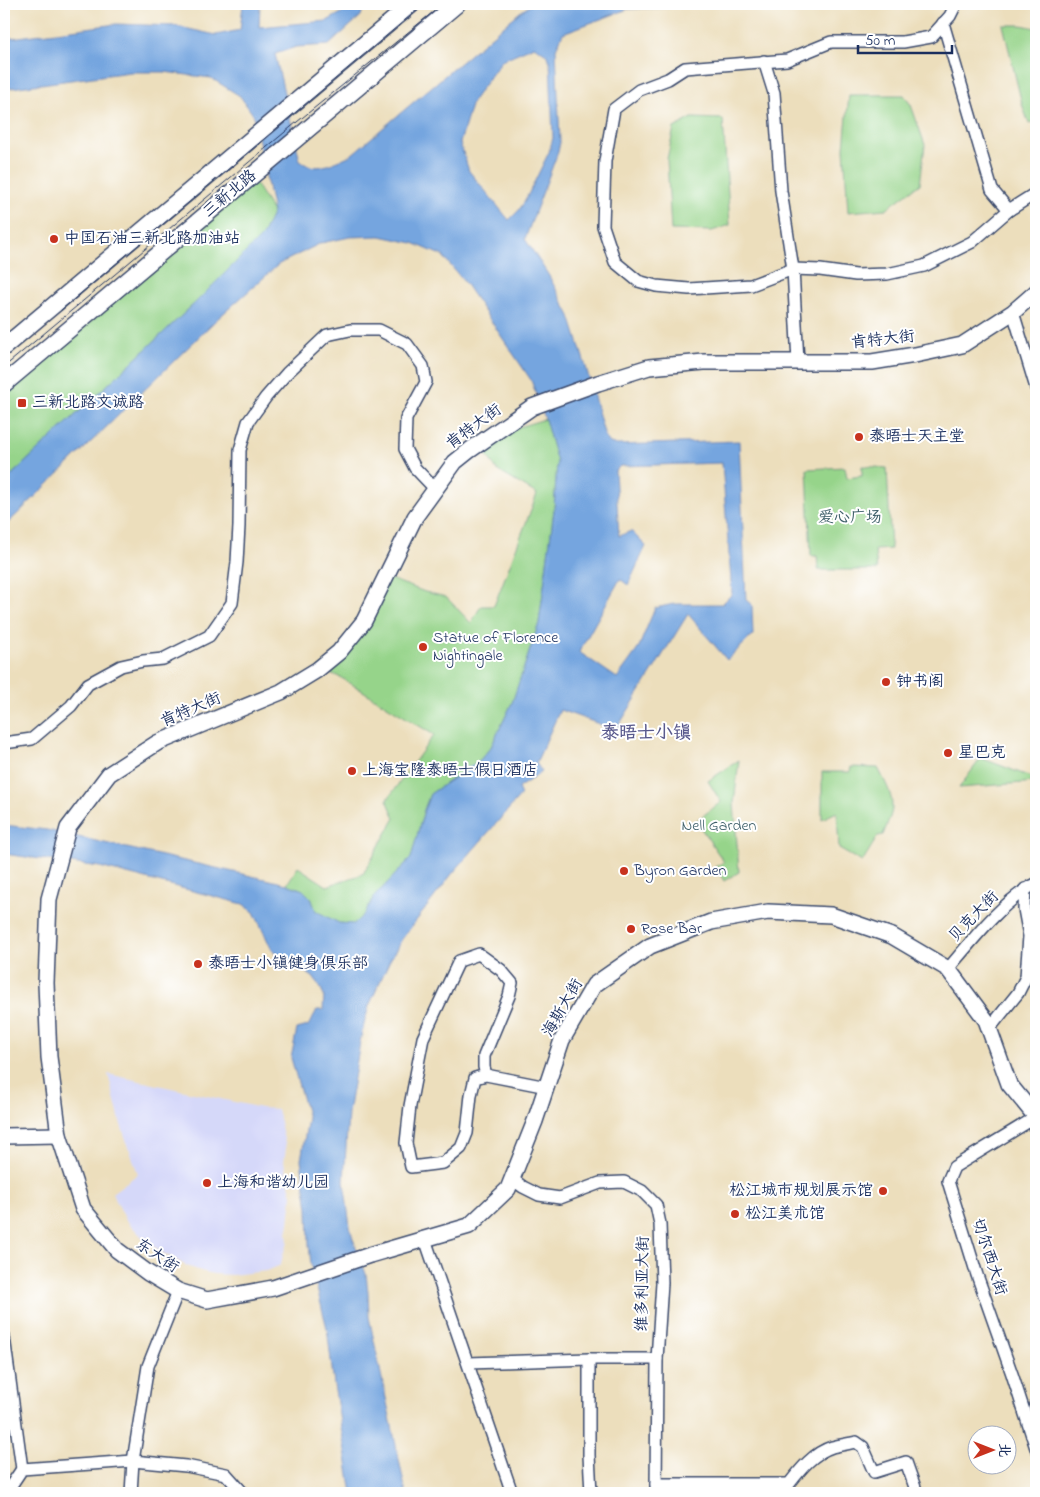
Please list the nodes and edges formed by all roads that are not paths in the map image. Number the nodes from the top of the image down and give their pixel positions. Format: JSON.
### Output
{"nodes":[{"id":1,"x":412,"y":4,"type":"edge"},
{"id":2,"x":457,"y":4,"type":"edge"},
{"id":3,"x":956,"y":4,"type":"edge"},
{"id":4,"x":943,"y":23,"type":"junction"},
{"id":5,"x":764,"y":61,"type":"junction"},
{"id":6,"x":1036,"y":193,"type":"edge"},
{"id":7,"x":1009,"y":210,"type":"junction"},
{"id":8,"x":793,"y":269,"type":"junction"},
{"id":9,"x":1036,"y":292,"type":"edge"},
{"id":10,"x":1013,"y":312,"type":"junction"},
{"id":11,"x":4,"y":347,"type":"edge"},
{"id":12,"x":798,"y":362,"type":"junction"},
{"id":13,"x":4,"y":384,"type":"edge"},
{"id":14,"x":1036,"y":388,"type":"edge"},
{"id":15,"x":435,"y":489,"type":"junction"},
{"id":16,"x":4,"y":743,"type":"edge"},
{"id":17,"x":1036,"y":884,"type":"edge"},
{"id":18,"x":1025,"y":889,"type":"junction"},
{"id":19,"x":948,"y":969,"type":"junction"},
{"id":20,"x":989,"y":1029,"type":"junction"},
{"id":21,"x":486,"y":1075,"type":"junction"},
{"id":22,"x":547,"y":1087,"type":"junction"},
{"id":23,"x":1036,"y":1117,"type":"edge"},
{"id":24,"x":59,"y":1135,"type":"junction"},
{"id":25,"x":4,"y":1136,"type":"edge"},
{"id":26,"x":512,"y":1179,"type":"junction"},
{"id":27,"x":425,"y":1239,"type":"junction"},
{"id":28,"x":304,"y":1278,"type":"joint"},
{"id":29,"x":178,"y":1291,"type":"junction"},
{"id":30,"x":4,"y":1337,"type":"edge"},
{"id":31,"x":657,"y":1359,"type":"junction"},
{"id":32,"x":589,"y":1360,"type":"junction"},
{"id":33,"x":468,"y":1363,"type":"junction"},
{"id":34,"x":1036,"y":1448,"type":"edge"},
{"id":35,"x":133,"y":1461,"type":"junction"},
{"id":36,"x":22,"y":1469,"type":"junction"},
{"id":37,"x":656,"y":1489,"type":"edge"},
{"id":38,"x":788,"y":1489,"type":"edge"},
{"id":39,"x":6,"y":1493,"type":"edge"},
{"id":40,"x":131,"y":1493,"type":"edge"},
{"id":41,"x":243,"y":1493,"type":"edge"},
{"id":42,"x":512,"y":1493,"type":"edge"},
{"id":43,"x":591,"y":1493,"type":"edge"},
{"id":44,"x":917,"y":1493,"type":"edge"}],
"edges":[{"from":1,"to":11,"type":"main road","name":"三新北路"},
{"from":2,"to":13,"type":"main road","name":"三新北路"},
{"from":3,"to":4,"type":"street"},
{"from":4,"to":5,"type":"street"},
{"from":4,"to":7,"type":"street"},
{"from":5,"to":8,"type":"street"},
{"from":5,"to":8,"type":"street"},
{"from":6,"to":7,"type":"street"},
{"from":7,"to":8,"type":"street"},
{"from":8,"to":12,"type":"street"},
{"from":9,"to":10,"type":"street","name":"肯特大街"},
{"from":10,"to":12,"type":"street","name":"肯特大街"},
{"from":10,"to":14,"type":"street"},
{"from":12,"to":15,"type":"street","name":"肯特大街"},
{"from":15,"to":16,"type":"street"},
{"from":15,"to":24,"type":"street","name":"肯特大街"},
{"from":17,"to":18,"type":"street","name":"贝克大街"},
{"from":18,"to":19,"type":"street","name":"贝克大街"},
{"from":18,"to":20,"type":"street","name":"贝克大街"},
{"from":19,"to":20,"type":"street","name":"海斯大街"},
{"from":19,"to":22,"type":"street","name":"海斯大街"},
{"from":20,"to":23,"type":"street","name":"海斯大街"},
{"from":21,"to":21,"type":"street"},
{"from":21,"to":22,"type":"street"},
{"from":22,"to":26,"type":"street","name":"海斯大街"},
{"from":23,"to":34,"type":"street","name":"切尔西大街"},
{"from":24,"to":25,"type":"street"},
{"from":24,"to":29,"type":"street","name":"东大街"},
{"from":26,"to":27,"type":"street","name":"海斯大街"},
{"from":26,"to":31,"type":"street","name":"维多利亚大街"},
{"from":27,"to":28,"type":"street","name":"海斯大街"},
{"from":27,"to":33,"type":"street"},
{"from":28,"to":29,"type":"street","name":"东大街"},
{"from":29,"to":35,"type":"street"},
{"from":30,"to":36,"type":"street"},
{"from":31,"to":32,"type":"street"},
{"from":31,"to":37,"type":"street","name":"维多利亚大街"},
{"from":32,"to":33,"type":"street"},
{"from":32,"to":43,"type":"street"},
{"from":33,"to":42,"type":"street"},
{"from":35,"to":36,"type":"street"},
{"from":35,"to":40,"type":"street"},
{"from":35,"to":41,"type":"street"},
{"from":36,"to":39,"type":"street"},
{"from":37,"to":38,"type":"street"},
{"from":38,"to":44,"type":"street"}]}
